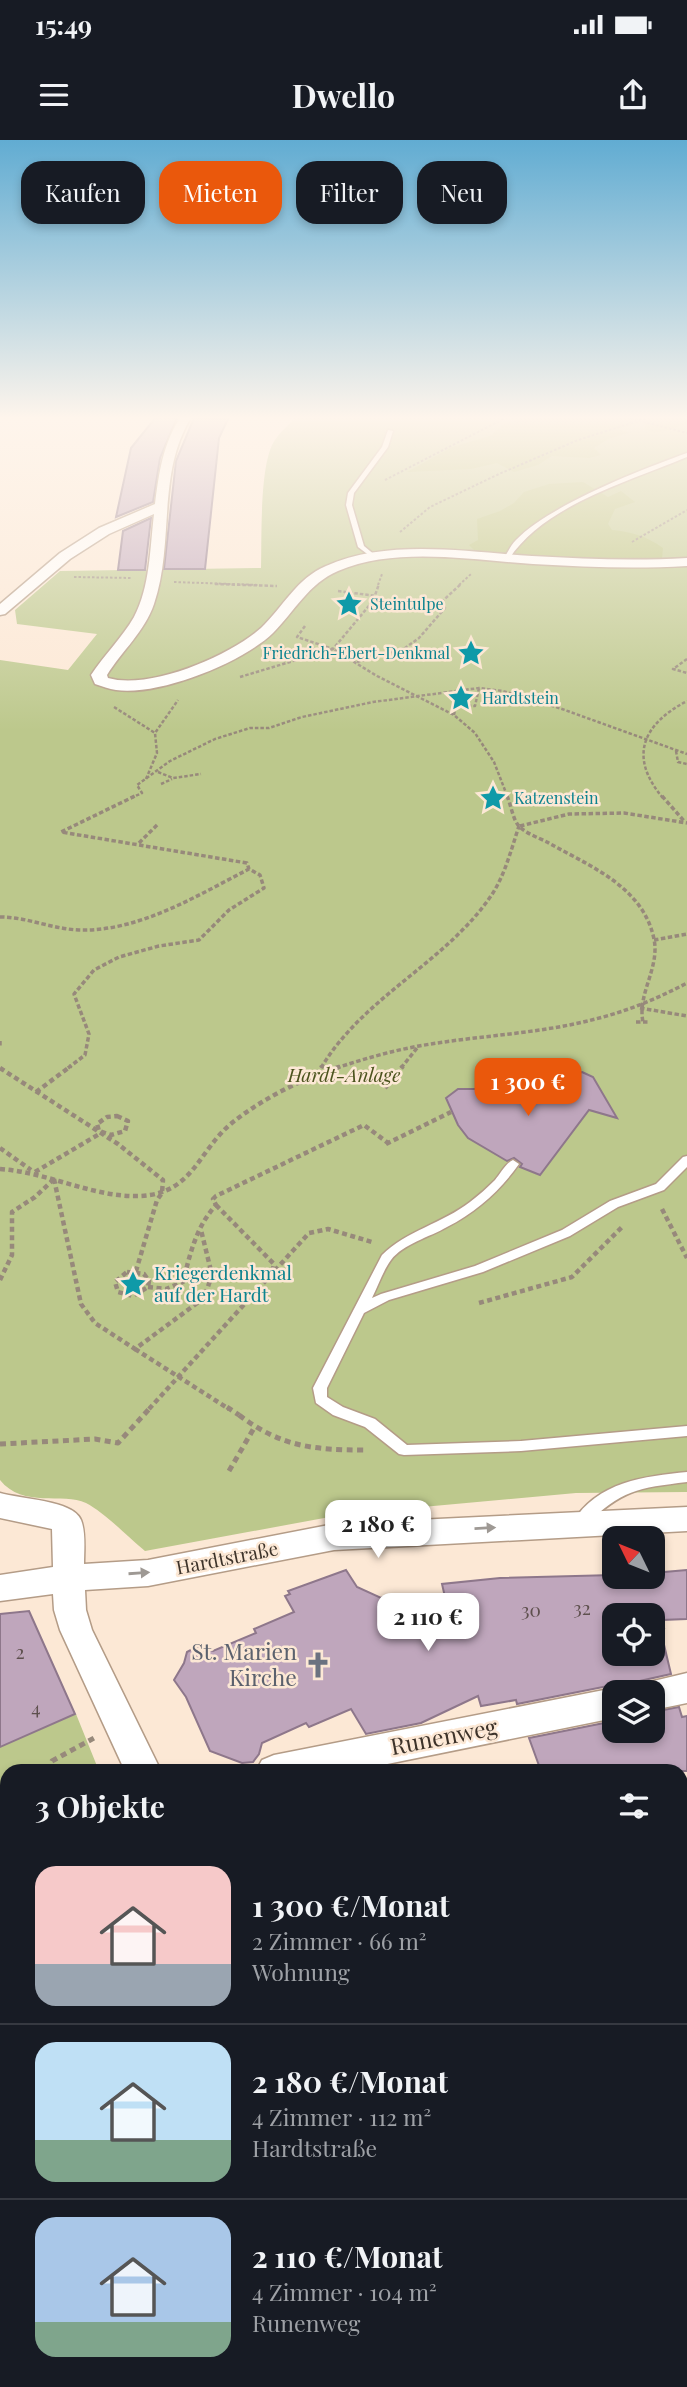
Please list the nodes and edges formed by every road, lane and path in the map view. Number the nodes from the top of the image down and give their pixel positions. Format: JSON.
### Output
{"nodes":[{"id":1,"x":127,"y":521,"type":"edge"},
{"id":2,"x":160,"y":521,"type":"edge"},
{"id":3,"x":354,"y":521,"type":"edge"},
{"id":4,"x":412,"y":521,"type":"edge"},
{"id":5,"x":544,"y":521,"type":"edge"},
{"id":6,"x":667,"y":521,"type":"edge"},
{"id":7,"x":381,"y":557,"type":"junction"},
{"id":8,"x":477,"y":557,"type":"junction"},
{"id":9,"x":507,"y":558,"type":"junction"},
{"id":10,"x":687,"y":562,"type":"edge"},
{"id":11,"x":608,"y":564,"type":"junction"},
{"id":12,"x":65,"y":577,"type":"dead end"},
{"id":13,"x":153,"y":580,"type":"junction"},
{"id":14,"x":305,"y":587,"type":"junction"},
{"id":15,"x":376,"y":596,"type":"dead end"},
{"id":16,"x":0,"y":611,"type":"edge"},
{"id":17,"x":308,"y":621,"type":"dead end"},
{"id":18,"x":333,"y":649,"type":"junction"},
{"id":19,"x":687,"y":659,"type":"edge"},
{"id":20,"x":356,"y":662,"type":"junction"},
{"id":21,"x":687,"y":673,"type":"edge"},
{"id":22,"x":228,"y":680,"type":"dead end"},
{"id":23,"x":106,"y":684,"type":"junction"},
{"id":24,"x":479,"y":688,"type":"junction"},
{"id":25,"x":183,"y":694,"type":"dead end"},
{"id":26,"x":415,"y":696,"type":"junction"},
{"id":27,"x":687,"y":701,"type":"edge"},
{"id":28,"x":454,"y":715,"type":"junction"},
{"id":29,"x":155,"y":733,"type":"junction"},
{"id":30,"x":646,"y":737,"type":"junction"},
{"id":31,"x":676,"y":751,"type":"junction"},
{"id":32,"x":687,"y":754,"type":"edge"},
{"id":33,"x":687,"y":764,"type":"edge"},
{"id":34,"x":158,"y":772,"type":"junction"},
{"id":35,"x":201,"y":774,"type":"dead end"},
{"id":36,"x":173,"y":778,"type":"junction"},
{"id":37,"x":146,"y":780,"type":"junction"},
{"id":38,"x":161,"y":784,"type":"dead end"},
{"id":39,"x":686,"y":823,"type":"edge"},
{"id":40,"x":158,"y":824,"type":"dead end"},
{"id":41,"x":519,"y":826,"type":"junction"},
{"id":42,"x":139,"y":843,"type":"junction"},
{"id":43,"x":249,"y":869,"type":"junction"},
{"id":44,"x":0,"y":917,"type":"edge"},
{"id":45,"x":687,"y":934,"type":"edge"},
{"id":46,"x":654,"y":940,"type":"junction"},
{"id":47,"x":687,"y":983,"type":"edge"},
{"id":48,"x":640,"y":1007,"type":"junction"},
{"id":49,"x":687,"y":1016,"type":"edge"},
{"id":50,"x":642,"y":1021,"type":"junction"},
{"id":51,"x":635,"y":1022,"type":"dead end"},
{"id":52,"x":649,"y":1022,"type":"dead end"},
{"id":53,"x":0,"y":1041,"type":"edge"},
{"id":54,"x":0,"y":1047,"type":"edge"},
{"id":55,"x":417,"y":1047,"type":"junction"},
{"id":56,"x":0,"y":1068,"type":"edge"},
{"id":57,"x":316,"y":1075,"type":"junction"},
{"id":58,"x":385,"y":1088,"type":"dead end"},
{"id":59,"x":36,"y":1092,"type":"junction"},
{"id":60,"x":451,"y":1112,"type":"dead end"},
{"id":61,"x":102,"y":1133,"type":"junction"},
{"id":62,"x":0,"y":1148,"type":"edge"},
{"id":63,"x":687,"y":1160,"type":"edge"},
{"id":64,"x":513,"y":1164,"type":"dead end"},
{"id":65,"x":0,"y":1169,"type":"edge"},
{"id":66,"x":34,"y":1172,"type":"junction"},
{"id":67,"x":54,"y":1179,"type":"junction"},
{"id":68,"x":660,"y":1187,"type":"junction"},
{"id":69,"x":162,"y":1193,"type":"junction"},
{"id":70,"x":645,"y":1193,"type":"junction"},
{"id":71,"x":216,"y":1205,"type":"junction"},
{"id":72,"x":201,"y":1230,"type":"junction"},
{"id":73,"x":391,"y":1252,"type":"junction"},
{"id":74,"x":687,"y":1258,"type":"edge"},
{"id":75,"x":136,"y":1271,"type":"junction"},
{"id":76,"x":271,"y":1278,"type":"junction"},
{"id":77,"x":0,"y":1280,"type":"edge"},
{"id":78,"x":148,"y":1287,"type":"junction"},
{"id":79,"x":478,"y":1303,"type":"dead end"},
{"id":80,"x":360,"y":1311,"type":"junction"},
{"id":81,"x":135,"y":1349,"type":"junction"},
{"id":82,"x":254,"y":1428,"type":"junction"},
{"id":83,"x":687,"y":1431,"type":"edge"},
{"id":84,"x":0,"y":1444,"type":"edge"},
{"id":85,"x":404,"y":1450,"type":"junction"},
{"id":86,"x":229,"y":1471,"type":"dead end"},
{"id":87,"x":687,"y":1477,"type":"edge"},
{"id":88,"x":0,"y":1505,"type":"edge"},
{"id":89,"x":687,"y":1519,"type":"edge"},
{"id":90,"x":580,"y":1522,"type":"junction"},
{"id":91,"x":71,"y":1578,"type":"junction"},
{"id":92,"x":0,"y":1588,"type":"edge"},
{"id":93,"x":687,"y":1688,"type":"edge"},
{"id":94,"x":665,"y":1693,"type":"edge"},
{"id":95,"x":602,"y":1705,"type":"edge"},
{"id":96,"x":120,"y":1724,"type":"junction"},
{"id":97,"x":51,"y":1764,"type":"edge"},
{"id":98,"x":140,"y":1764,"type":"edge"},
{"id":99,"x":309,"y":1764,"type":"edge"}],
"edges":[{"from":1,"to":16,"type":"street"},
{"from":2,"to":13,"type":"street"},
{"from":3,"to":7,"type":"lane"},
{"from":4,"to":7,"type":"path"},
{"from":5,"to":9,"type":"lane"},
{"from":6,"to":11,"type":"path"},
{"from":7,"to":8,"type":"street"},
{"from":7,"to":14,"type":"street"},
{"from":8,"to":9,"type":"street"},
{"from":8,"to":20,"type":"path"},
{"from":9,"to":11,"type":"street"},
{"from":10,"to":11,"type":"street"},
{"from":12,"to":13,"type":"path"},
{"from":13,"to":14,"type":"path"},
{"from":13,"to":23,"type":"street"},
{"from":14,"to":23,"type":"street"},
{"from":15,"to":18,"type":"path"},
{"from":17,"to":18,"type":"path"},
{"from":18,"to":20,"type":"path"},
{"from":18,"to":22,"type":"path"},
{"from":19,"to":21,"type":"path"},
{"from":20,"to":26,"type":"path"},
{"from":23,"to":29,"type":"path"},
{"from":24,"to":26,"type":"path"},
{"from":24,"to":28,"type":"path"},
{"from":24,"to":30,"type":"path"},
{"from":25,"to":29,"type":"path"},
{"from":26,"to":28,"type":"path"},
{"from":26,"to":34,"type":"path"},
{"from":27,"to":30,"type":"path"},
{"from":28,"to":41,"type":"path"},
{"from":29,"to":37,"type":"path"},
{"from":30,"to":31,"type":"path"},
{"from":30,"to":39,"type":"path"},
{"from":31,"to":32,"type":"path"},
{"from":31,"to":33,"type":"path"},
{"from":34,"to":36,"type":"path"},
{"from":34,"to":37,"type":"path"},
{"from":35,"to":36,"type":"path"},
{"from":36,"to":38,"type":"path"},
{"from":37,"to":42,"type":"path"},
{"from":39,"to":41,"type":"path"},
{"from":40,"to":42,"type":"path"},
{"from":41,"to":46,"type":"path"},
{"from":41,"to":57,"type":"path"},
{"from":42,"to":43,"type":"path"},
{"from":43,"to":44,"type":"path"},
{"from":43,"to":59,"type":"path"},
{"from":45,"to":46,"type":"path"},
{"from":46,"to":48,"type":"path"},
{"from":47,"to":48,"type":"path"},
{"from":48,"to":49,"type":"path"},
{"from":48,"to":50,"type":"path"},
{"from":48,"to":55,"type":"path"},
{"from":50,"to":51,"type":"path"},
{"from":50,"to":52,"type":"path"},
{"from":53,"to":54,"type":"path"},
{"from":55,"to":57,"type":"path"},
{"from":55,"to":58,"type":"path"},
{"from":56,"to":59,"type":"path"},
{"from":57,"to":69,"type":"path"},
{"from":59,"to":61,"type":"path"},
{"from":60,"to":71,"type":"path"},
{"from":61,"to":61,"type":"path"},
{"from":61,"to":66,"type":"path"},
{"from":61,"to":69,"type":"path"},
{"from":62,"to":66,"type":"path"},
{"from":63,"to":68,"type":"lane"},
{"from":64,"to":73,"type":"lane"},
{"from":65,"to":66,"type":"path"},
{"from":66,"to":67,"type":"path"},
{"from":67,"to":69,"type":"path"},
{"from":67,"to":77,"type":"path"},
{"from":67,"to":81,"type":"path"},
{"from":68,"to":70,"type":"lane"},
{"from":68,"to":74,"type":"path"},
{"from":69,"to":75,"type":"path"},
{"from":70,"to":79,"type":"path"},
{"from":70,"to":80,"type":"lane"},
{"from":71,"to":72,"type":"path"},
{"from":71,"to":76,"type":"path"},
{"from":72,"to":78,"type":"path"},
{"from":72,"to":81,"type":"path"},
{"from":73,"to":76,"type":"path"},
{"from":73,"to":80,"type":"lane"},
{"from":75,"to":78,"type":"path"},
{"from":75,"to":78,"type":"path"},
{"from":76,"to":84,"type":"path"},
{"from":80,"to":85,"type":"lane"},
{"from":81,"to":82,"type":"path","bridge":true},
{"from":82,"to":85,"type":"path"},
{"from":82,"to":86,"type":"path"},
{"from":83,"to":85,"type":"lane"},
{"from":87,"to":90,"type":"lane"},
{"from":88,"to":91,"type":"street"},
{"from":89,"to":90,"type":"street","name":"Hardtstraße"},
{"from":91,"to":90,"type":"street","name":"Hardtstraße","one_way":true},
{"from":91,"to":92,"type":"street","name":"Hardtstraße"},
{"from":91,"to":96,"type":"street"},
{"from":93,"to":94,"type":"street"},
{"from":95,"to":99,"type":"street","name":"Runenweg"},
{"from":96,"to":97,"type":"path"},
{"from":96,"to":98,"type":"street"}]}
